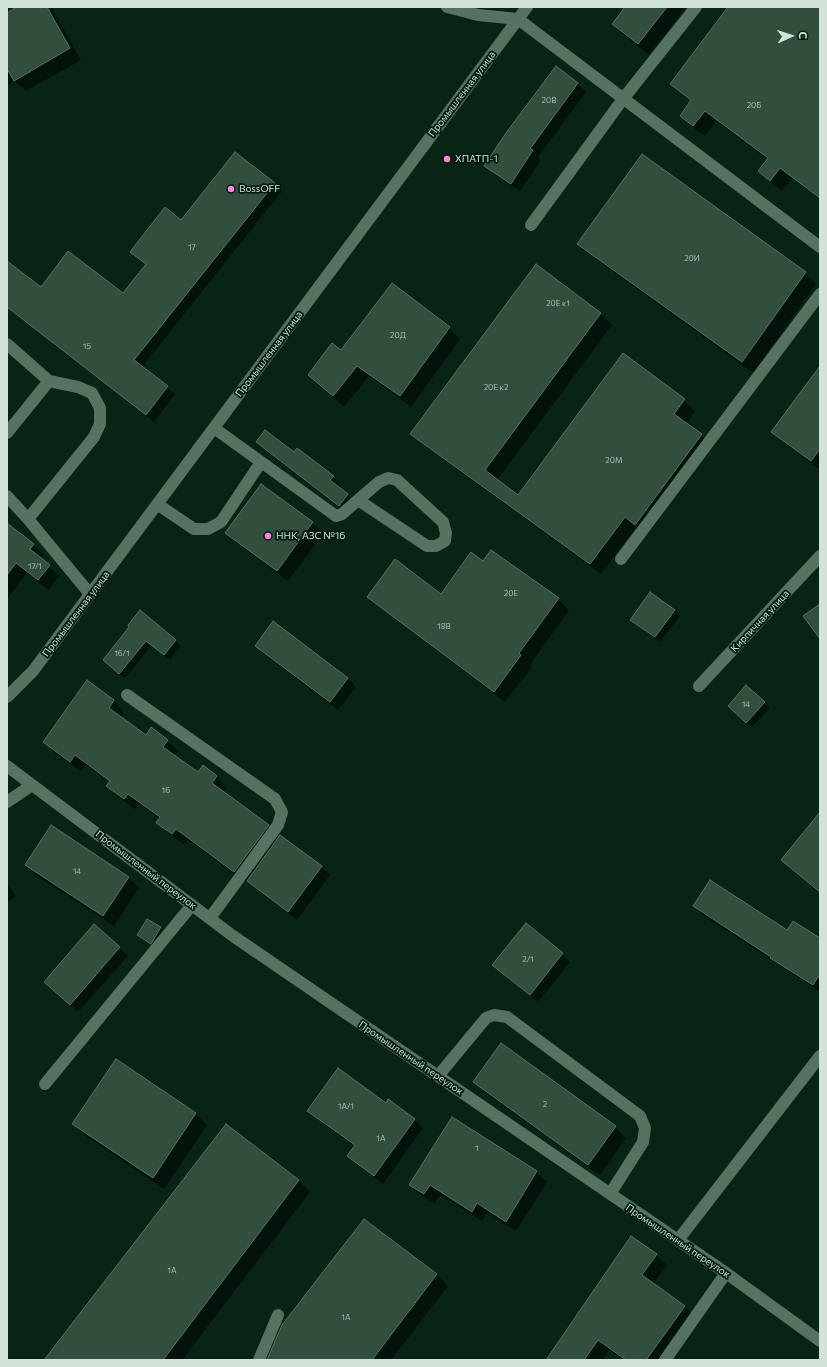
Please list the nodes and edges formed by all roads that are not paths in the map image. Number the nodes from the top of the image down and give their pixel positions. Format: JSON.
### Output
{"nodes":[{"id":1,"x":447,"y":7,"type":"edge"},
{"id":2,"x":527,"y":7,"type":"edge"},
{"id":3,"x":696,"y":7,"type":"edge"},
{"id":4,"x":518,"y":19,"type":"junction"},
{"id":5,"x":623,"y":99,"type":"junction"},
{"id":6,"x":531,"y":225,"type":"dead end"},
{"id":7,"x":820,"y":247,"type":"edge"},
{"id":8,"x":820,"y":294,"type":"edge"},
{"id":9,"x":7,"y":344,"type":"edge"},
{"id":10,"x":49,"y":381,"type":"junction"},
{"id":11,"x":214,"y":428,"type":"junction"},
{"id":12,"x":7,"y":433,"type":"edge"},
{"id":13,"x":262,"y":462,"type":"junction"},
{"id":14,"x":7,"y":496,"type":"edge"},
{"id":15,"x":358,"y":500,"type":"junction"},
{"id":16,"x":157,"y":504,"type":"junction"},
{"id":17,"x":28,"y":519,"type":"junction"},
{"id":18,"x":820,"y":556,"type":"edge"},
{"id":19,"x":621,"y":559,"type":"dead end"},
{"id":20,"x":90,"y":594,"type":"junction"},
{"id":21,"x":699,"y":686,"type":"dead end"},
{"id":22,"x":127,"y":695,"type":"dead end"},
{"id":23,"x":7,"y":697,"type":"edge"},
{"id":24,"x":7,"y":766,"type":"edge"},
{"id":25,"x":32,"y":785,"type":"junction"},
{"id":26,"x":7,"y":802,"type":"edge"},
{"id":27,"x":192,"y":905,"type":"junction"},
{"id":28,"x":210,"y":918,"type":"junction"},
{"id":29,"x":820,"y":1056,"type":"edge"},
{"id":30,"x":438,"y":1076,"type":"junction"},
{"id":31,"x":45,"y":1084,"type":"dead end"},
{"id":32,"x":610,"y":1194,"type":"junction"},
{"id":33,"x":678,"y":1240,"type":"junction"},
{"id":34,"x":726,"y":1273,"type":"junction"},
{"id":35,"x":278,"y":1315,"type":"dead end"},
{"id":36,"x":820,"y":1341,"type":"edge"},
{"id":37,"x":259,"y":1360,"type":"edge"},
{"id":38,"x":666,"y":1360,"type":"edge"}],
"edges":[{"from":1,"to":4,"type":"street"},
{"from":2,"to":4,"type":"street","name":"Промышленная улица"},
{"from":3,"to":5,"type":"street"},
{"from":4,"to":5,"type":"street"},
{"from":4,"to":11,"type":"street","name":"Промышленная улица"},
{"from":5,"to":6,"type":"street"},
{"from":5,"to":7,"type":"street"},
{"from":8,"to":19,"type":"street"},
{"from":9,"to":10,"type":"street"},
{"from":10,"to":12,"type":"street"},
{"from":10,"to":17,"type":"street"},
{"from":11,"to":13,"type":"street"},
{"from":11,"to":16,"type":"street","name":"Промышленная улица"},
{"from":13,"to":15,"type":"street"},
{"from":13,"to":16,"type":"street"},
{"from":14,"to":17,"type":"street"},
{"from":15,"to":15,"type":"street"},
{"from":16,"to":20,"type":"street","name":"Промышленная улица"},
{"from":17,"to":20,"type":"street"},
{"from":18,"to":21,"type":"street","name":"Кирпичная улица"},
{"from":20,"to":23,"type":"street","name":"Промышленная улица"},
{"from":22,"to":28,"type":"street"},
{"from":24,"to":25,"type":"street","name":"Промышленный переулок"},
{"from":25,"to":26,"type":"street"},
{"from":25,"to":27,"type":"street","name":"Промышленный переулок"},
{"from":27,"to":28,"type":"street","name":"Промышленный переулок"},
{"from":27,"to":31,"type":"street"},
{"from":28,"to":30,"type":"street","name":"Промышленный переулок"},
{"from":29,"to":33,"type":"street"},
{"from":30,"to":32,"type":"street","name":"Промышленный переулок"},
{"from":30,"to":32,"type":"street"},
{"from":32,"to":33,"type":"street","name":"Промышленный переулок"},
{"from":33,"to":34,"type":"street","name":"Промышленный переулок"},
{"from":34,"to":36,"type":"street","name":"Промышленный переулок"},
{"from":34,"to":38,"type":"street"},
{"from":35,"to":37,"type":"street"}]}
